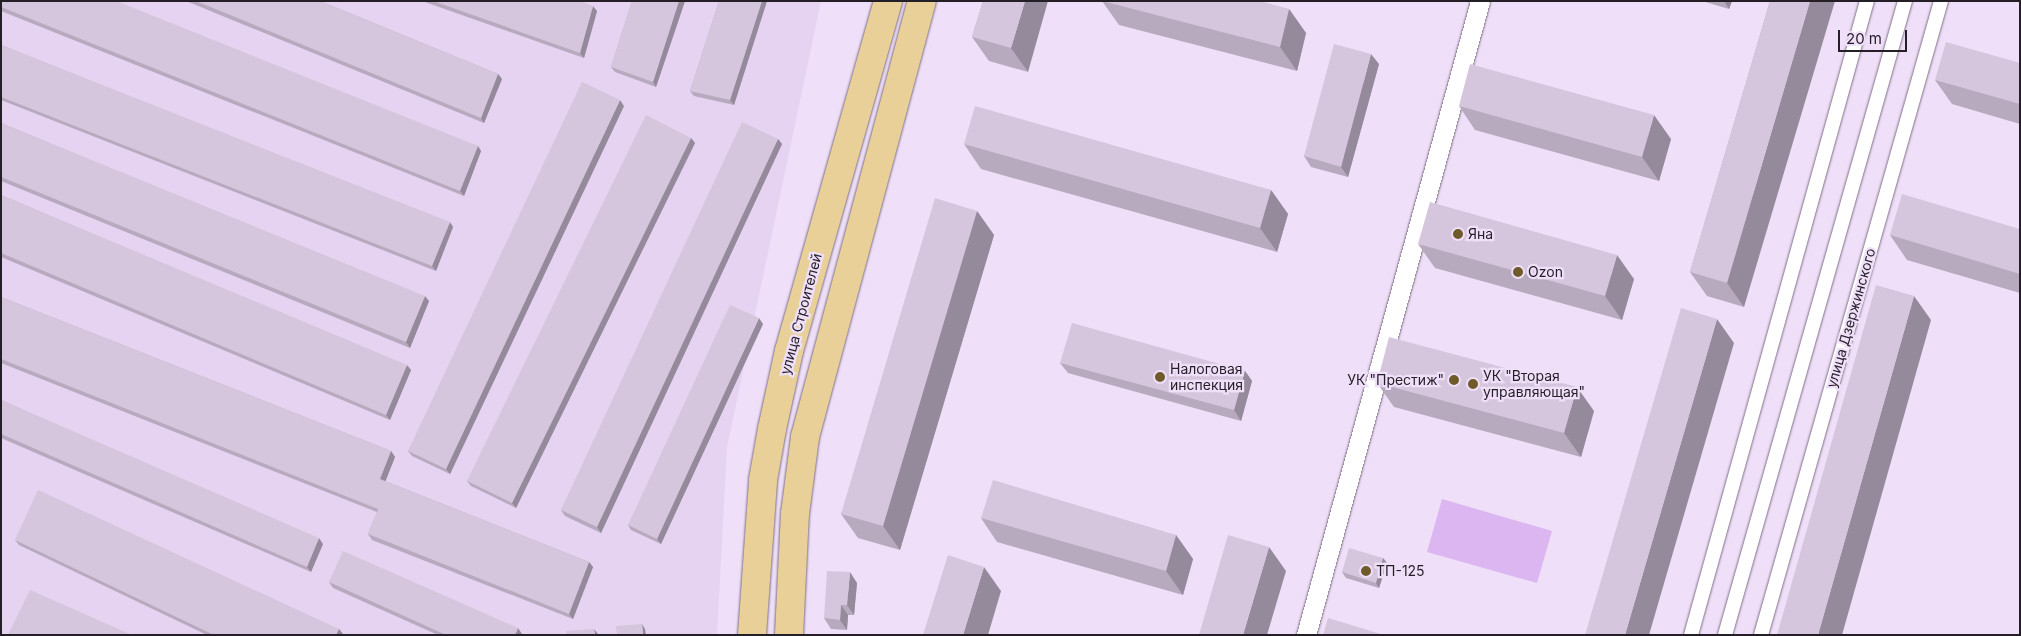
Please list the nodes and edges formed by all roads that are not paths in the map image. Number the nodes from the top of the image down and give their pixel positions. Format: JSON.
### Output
{"nodes":[{"id":1,"x":888,"y":1,"type":"edge"},
{"id":2,"x":922,"y":1,"type":"edge"},
{"id":3,"x":1480,"y":1,"type":"edge"},
{"id":4,"x":1867,"y":1,"type":"edge"},
{"id":5,"x":1904,"y":1,"type":"edge"},
{"id":6,"x":1941,"y":1,"type":"edge"},
{"id":7,"x":752,"y":635,"type":"edge"},
{"id":8,"x":789,"y":635,"type":"edge"},
{"id":9,"x":1306,"y":635,"type":"edge"},
{"id":10,"x":1691,"y":635,"type":"edge"},
{"id":11,"x":1725,"y":635,"type":"edge"},
{"id":12,"x":1761,"y":635,"type":"edge"}],
"edges":[{"from":1,"to":7,"type":"main road","name":"улица Строителей"},
{"from":2,"to":8,"type":"main road"},
{"from":3,"to":9,"type":"street"},
{"from":4,"to":10,"type":"street"},
{"from":5,"to":11,"type":"street"},
{"from":6,"to":12,"type":"street","name":"улица Дзержинского"}]}
